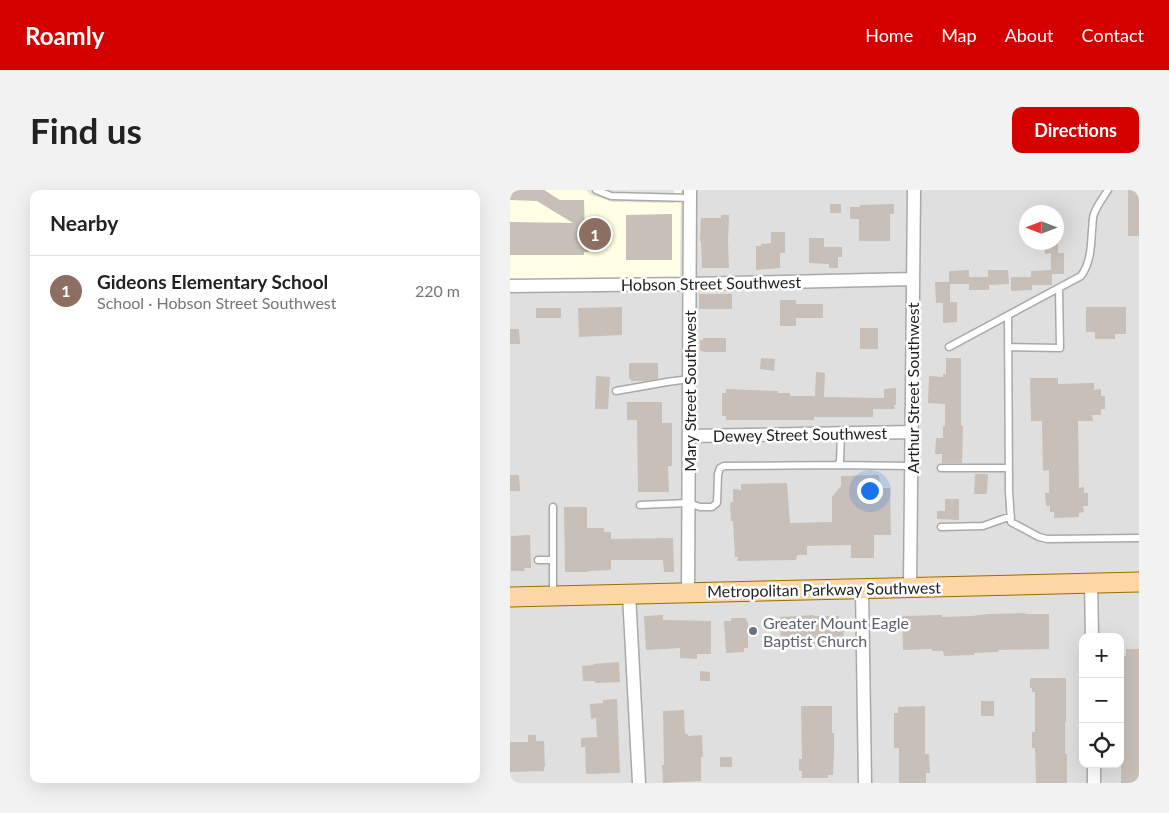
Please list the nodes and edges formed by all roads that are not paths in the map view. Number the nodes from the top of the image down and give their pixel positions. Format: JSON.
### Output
{"nodes":[{"id":1,"x":596,"y":190,"type":"edge"},
{"id":2,"x":914,"y":190,"type":"edge"},
{"id":3,"x":1108,"y":190,"type":"edge"},
{"id":4,"x":690,"y":194,"type":"edge"},
{"id":5,"x":913,"y":278,"type":"junction"},
{"id":6,"x":690,"y":284,"type":"junction"},
{"id":7,"x":510,"y":286,"type":"edge"},
{"id":8,"x":1059,"y":288,"type":"junction"},
{"id":9,"x":1008,"y":316,"type":"junction"},
{"id":10,"x":949,"y":347,"type":"dead end"},
{"id":11,"x":1008,"y":347,"type":"junction"},
{"id":12,"x":689,"y":379,"type":"junction"},
{"id":13,"x":616,"y":391,"type":"dead end"},
{"id":14,"x":912,"y":432,"type":"junction"},
{"id":15,"x":841,"y":433,"type":"junction"},
{"id":16,"x":689,"y":436,"type":"junction"},
{"id":17,"x":837,"y":465,"type":"junction"},
{"id":18,"x":911,"y":466,"type":"junction"},
{"id":19,"x":941,"y":468,"type":"dead end"},
{"id":20,"x":1009,"y":468,"type":"junction"},
{"id":21,"x":640,"y":504,"type":"dead end"},
{"id":22,"x":688,"y":504,"type":"junction"},
{"id":23,"x":553,"y":507,"type":"dead end"},
{"id":24,"x":1011,"y":516,"type":"junction"},
{"id":25,"x":941,"y":527,"type":"dead end"},
{"id":26,"x":1139,"y":538,"type":"edge"},
{"id":27,"x":538,"y":560,"type":"dead end"},
{"id":28,"x":553,"y":560,"type":"junction"},
{"id":29,"x":1139,"y":582,"type":"edge"},
{"id":30,"x":1091,"y":583,"type":"junction"},
{"id":31,"x":910,"y":587,"type":"junction"},
{"id":32,"x":862,"y":588,"type":"junction"},
{"id":33,"x":688,"y":592,"type":"junction"},
{"id":34,"x":629,"y":594,"type":"junction"},
{"id":35,"x":553,"y":596,"type":"junction"},
{"id":36,"x":510,"y":597,"type":"edge"},
{"id":37,"x":1092,"y":633,"type":"edge"},
{"id":38,"x":1094,"y":768,"type":"edge"},
{"id":39,"x":639,"y":783,"type":"edge"},
{"id":40,"x":865,"y":783,"type":"edge"},
{"id":41,"x":1094,"y":783,"type":"edge"}],
"edges":[{"from":1,"to":4,"type":"lane"},
{"from":2,"to":5,"type":"street","name":"Arthur Street Southwest"},
{"from":3,"to":8,"type":"lane"},
{"from":4,"to":6,"type":"street","name":"Mary Street Southwest"},
{"from":5,"to":6,"type":"street","name":"Hobson Street Southwest"},
{"from":5,"to":14,"type":"street","name":"Arthur Street Southwest"},
{"from":6,"to":7,"type":"street","name":"Hobson Street Southwest"},
{"from":6,"to":12,"type":"street","name":"Mary Street Southwest"},
{"from":8,"to":9,"type":"lane"},
{"from":8,"to":11,"type":"lane"},
{"from":9,"to":10,"type":"lane"},
{"from":9,"to":11,"type":"lane"},
{"from":11,"to":20,"type":"lane"},
{"from":12,"to":13,"type":"lane"},
{"from":12,"to":16,"type":"street","name":"Mary Street Southwest"},
{"from":14,"to":15,"type":"street","name":"Dewey Street Southwest"},
{"from":14,"to":18,"type":"street","name":"Arthur Street Southwest"},
{"from":15,"to":16,"type":"street","name":"Dewey Street Southwest"},
{"from":15,"to":17,"type":"lane"},
{"from":16,"to":22,"type":"street","name":"Mary Street Southwest"},
{"from":17,"to":18,"type":"lane"},
{"from":17,"to":22,"type":"lane"},
{"from":18,"to":31,"type":"street","name":"Arthur Street Southwest"},
{"from":19,"to":20,"type":"lane"},
{"from":20,"to":24,"type":"lane"},
{"from":21,"to":22,"type":"lane"},
{"from":22,"to":33,"type":"street","name":"Mary Street Southwest"},
{"from":23,"to":28,"type":"lane"},
{"from":24,"to":25,"type":"lane"},
{"from":24,"to":26,"type":"lane"},
{"from":27,"to":28,"type":"lane"},
{"from":28,"to":35,"type":"lane"},
{"from":29,"to":30,"type":"main road","name":"Metropolitan Parkway Southwest"},
{"from":30,"to":31,"type":"main road","name":"Metropolitan Parkway Southwest"},
{"from":30,"to":37,"type":"street"},
{"from":31,"to":32,"type":"main road","name":"Metropolitan Parkway Southwest"},
{"from":32,"to":33,"type":"main road","name":"Metropolitan Parkway Southwest"},
{"from":32,"to":40,"type":"street"},
{"from":33,"to":34,"type":"main road","name":"Metropolitan Parkway Southwest"},
{"from":34,"to":35,"type":"main road","name":"Metropolitan Parkway Southwest"},
{"from":34,"to":39,"type":"street"},
{"from":35,"to":36,"type":"main road","name":"Metropolitan Parkway Southwest"},
{"from":38,"to":41,"type":"street"}]}
